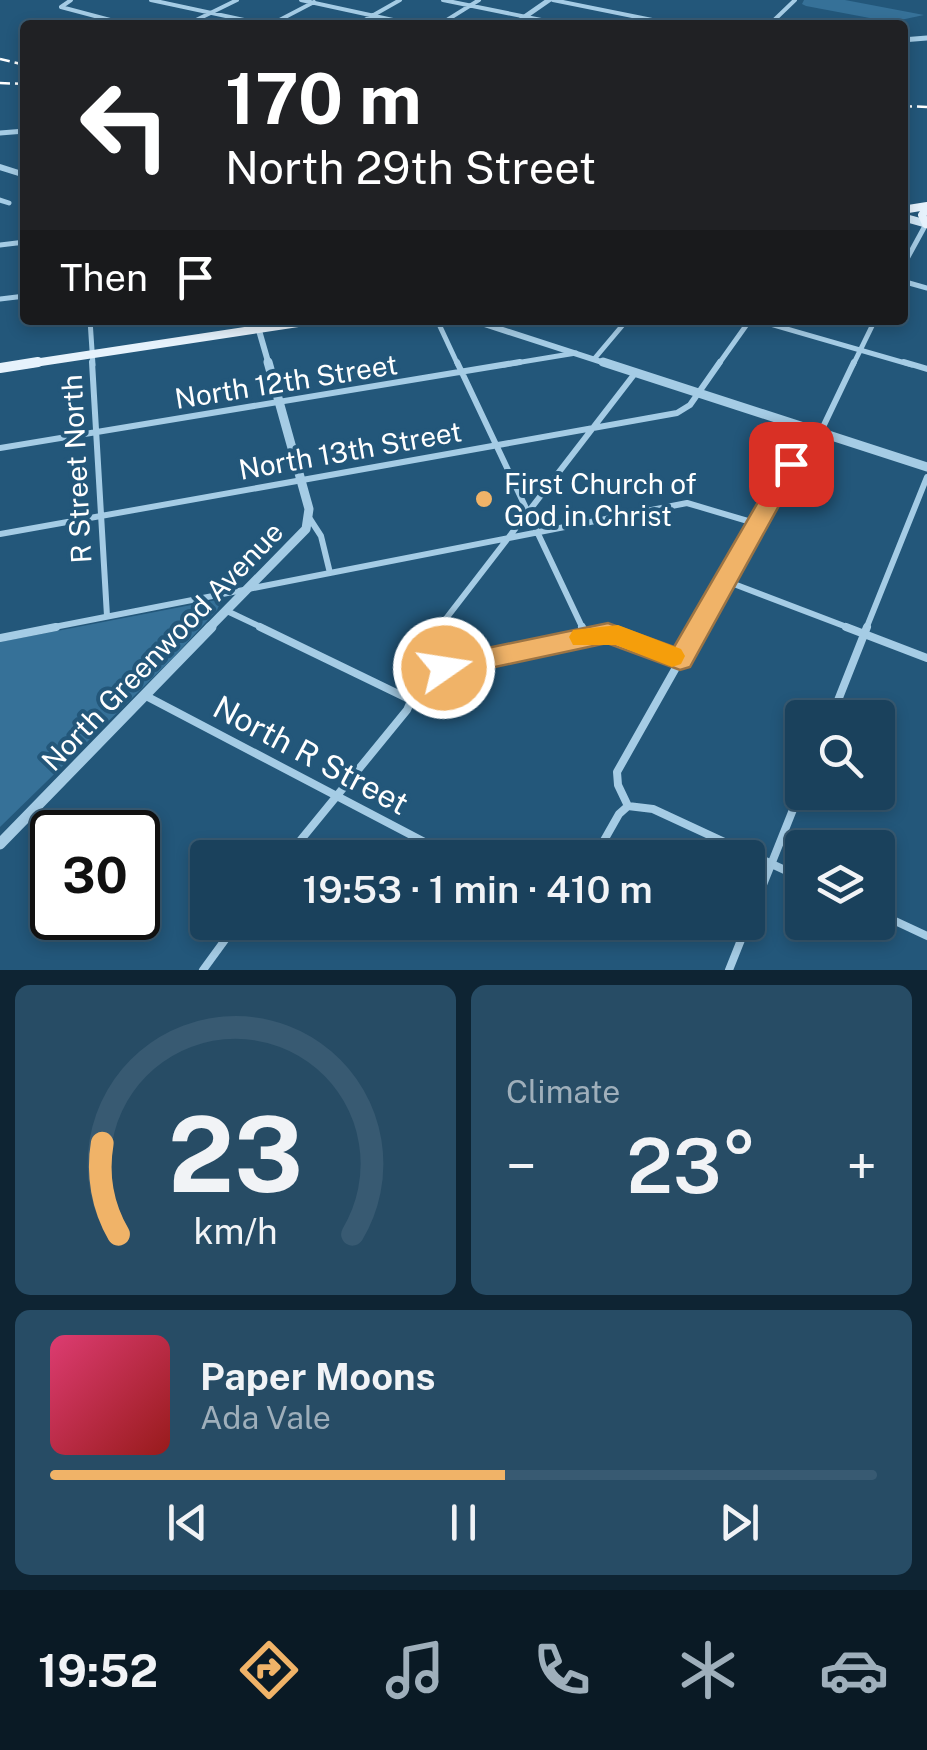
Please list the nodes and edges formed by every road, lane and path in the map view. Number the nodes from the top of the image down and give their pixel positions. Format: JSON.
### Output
{"nodes":[{"id":1,"x":71,"y":0,"type":"edge"},
{"id":2,"x":151,"y":0,"type":"edge"},
{"id":3,"x":237,"y":0,"type":"edge"},
{"id":4,"x":301,"y":0,"type":"edge"},
{"id":5,"x":400,"y":0,"type":"edge"},
{"id":6,"x":443,"y":0,"type":"edge"},
{"id":7,"x":479,"y":0,"type":"edge"},
{"id":8,"x":551,"y":0,"type":"edge"},
{"id":9,"x":795,"y":0,"type":"edge"},
{"id":10,"x":316,"y":1,"type":"edge"},
{"id":11,"x":470,"y":6,"type":"junction"},
{"id":12,"x":212,"y":12,"type":"junction"},
{"id":13,"x":373,"y":16,"type":"junction"},
{"id":14,"x":525,"y":17,"type":"junction"},
{"id":15,"x":111,"y":20,"type":"edge"},
{"id":16,"x":196,"y":20,"type":"edge"},
{"id":17,"x":247,"y":20,"type":"edge"},
{"id":18,"x":279,"y":20,"type":"edge"},
{"id":19,"x":365,"y":20,"type":"edge"},
{"id":20,"x":392,"y":20,"type":"edge"},
{"id":21,"x":448,"y":20,"type":"edge"},
{"id":22,"x":520,"y":20,"type":"edge"},
{"id":23,"x":540,"y":20,"type":"edge"},
{"id":24,"x":652,"y":20,"type":"edge"},
{"id":25,"x":774,"y":20,"type":"edge"},
{"id":26,"x":0,"y":200,"type":"edge"},
{"id":27,"x":9,"y":203,"type":"dead end"},
{"id":28,"x":927,"y":208,"type":"edge"},
{"id":29,"x":927,"y":224,"type":"edge"},
{"id":30,"x":908,"y":257,"type":"edge"},
{"id":31,"x":90,"y":325,"type":"edge"},
{"id":32,"x":252,"y":325,"type":"edge"},
{"id":33,"x":258,"y":325,"type":"edge"},
{"id":34,"x":439,"y":325,"type":"edge"},
{"id":35,"x":489,"y":325,"type":"edge"},
{"id":36,"x":623,"y":325,"type":"edge"},
{"id":37,"x":749,"y":325,"type":"edge"},
{"id":38,"x":771,"y":325,"type":"edge"},
{"id":39,"x":872,"y":325,"type":"edge"},
{"id":40,"x":860,"y":350,"type":"junction"},
{"id":41,"x":578,"y":352,"type":"junction"},
{"id":42,"x":93,"y":354,"type":"junction"},
{"id":43,"x":595,"y":358,"type":"junction"},
{"id":44,"x":0,"y":368,"type":"edge"},
{"id":45,"x":927,"y":369,"type":"edge"},
{"id":46,"x":462,"y":372,"type":"junction"},
{"id":47,"x":636,"y":372,"type":"junction"},
{"id":48,"x":699,"y":394,"type":"junction"},
{"id":49,"x":280,"y":401,"type":"junction"},
{"id":50,"x":593,"y":428,"type":"junction"},
{"id":51,"x":814,"y":431,"type":"junction"},
{"id":52,"x":98,"y":432,"type":"junction"},
{"id":53,"x":498,"y":446,"type":"junction"},
{"id":54,"x":0,"y":448,"type":"edge"},
{"id":55,"x":927,"y":467,"type":"edge"},
{"id":56,"x":927,"y":477,"type":"edge"},
{"id":57,"x":301,"y":482,"type":"junction"},
{"id":58,"x":528,"y":512,"type":"junction"},
{"id":59,"x":100,"y":516,"type":"junction"},
{"id":60,"x":310,"y":519,"type":"junction"},
{"id":61,"x":758,"y":524,"type":"junction"},
{"id":62,"x":538,"y":532,"type":"junction"},
{"id":63,"x":0,"y":534,"type":"edge"},
{"id":64,"x":507,"y":538,"type":"junction"},
{"id":65,"x":330,"y":573,"type":"junction"},
{"id":66,"x":726,"y":581,"type":"junction"},
{"id":67,"x":248,"y":589,"type":"junction"},
{"id":68,"x":227,"y":611,"type":"junction"},
{"id":69,"x":106,"y":616,"type":"junction"},
{"id":70,"x":865,"y":634,"type":"junction"},
{"id":71,"x":587,"y":636,"type":"junction"},
{"id":72,"x":0,"y":638,"type":"edge"},
{"id":73,"x":927,"y":658,"type":"edge"},
{"id":74,"x":680,"y":660,"type":"junction"},
{"id":75,"x":413,"y":674,"type":"junction"},
{"id":76,"x":146,"y":696,"type":"junction"},
{"id":77,"x":413,"y":700,"type":"junction"},
{"id":78,"x":838,"y":700,"type":"edge"},
{"id":79,"x":335,"y":796,"type":"junction"},
{"id":80,"x":628,"y":806,"type":"junction"},
{"id":81,"x":793,"y":810,"type":"edge"},
{"id":82,"x":300,"y":840,"type":"edge"},
{"id":83,"x":419,"y":840,"type":"edge"},
{"id":84,"x":604,"y":840,"type":"edge"},
{"id":85,"x":0,"y":844,"type":"edge"},
{"id":86,"x":771,"y":864,"type":"junction"},
{"id":87,"x":785,"y":870,"type":"edge"},
{"id":88,"x":895,"y":921,"type":"edge"},
{"id":89,"x":927,"y":936,"type":"edge"},
{"id":90,"x":225,"y":940,"type":"edge"},
{"id":91,"x":204,"y":970,"type":"edge"},
{"id":92,"x":729,"y":970,"type":"edge"}],
"edges":[{"from":1,"to":15,"type":"street"},
{"from":2,"to":12,"type":"street"},
{"from":3,"to":12,"type":"street"},
{"from":4,"to":10,"type":"street"},
{"from":5,"to":13,"type":"street"},
{"from":6,"to":11,"type":"street"},
{"from":7,"to":11,"type":"street"},
{"from":8,"to":14,"type":"street"},
{"from":8,"to":24,"type":"street"},
{"from":9,"to":25,"type":"street"},
{"from":10,"to":13,"type":"street"},
{"from":10,"to":18,"type":"street"},
{"from":11,"to":14,"type":"street"},
{"from":11,"to":21,"type":"street"},
{"from":12,"to":16,"type":"street"},
{"from":12,"to":17,"type":"street"},
{"from":13,"to":19,"type":"street"},
{"from":13,"to":20,"type":"street"},
{"from":14,"to":22,"type":"street"},
{"from":14,"to":23,"type":"street"},
{"from":26,"to":27,"type":"street"},
{"from":28,"to":29,"type":"main road"},
{"from":29,"to":30,"type":"street"},
{"from":31,"to":42,"type":"street","name":"R Street North"},
{"from":32,"to":42,"type":"main road"},
{"from":33,"to":49,"type":"street"},
{"from":34,"to":46,"type":"street"},
{"from":35,"to":41,"type":"street"},
{"from":36,"to":43,"type":"street"},
{"from":37,"to":48,"type":"street"},
{"from":38,"to":40,"type":"street"},
{"from":39,"to":40,"type":"street"},
{"from":40,"to":45,"type":"street"},
{"from":40,"to":51,"type":"street"},
{"from":41,"to":43,"type":"street"},
{"from":41,"to":46,"type":"street","name":"North 12th Street"},
{"from":42,"to":44,"type":"main road"},
{"from":42,"to":52,"type":"street","name":"R Street North"},
{"from":43,"to":47,"type":"street"},
{"from":46,"to":49,"type":"street","name":"North 12th Street"},
{"from":46,"to":53,"type":"street"},
{"from":47,"to":48,"type":"street"},
{"from":47,"to":50,"type":"street"},
{"from":48,"to":50,"type":"street","name":"North 13th Street"},
{"from":48,"to":51,"type":"street"},
{"from":49,"to":52,"type":"street","name":"North 12th Street"},
{"from":49,"to":57,"type":"street"},
{"from":50,"to":53,"type":"street","name":"North 13th Street"},
{"from":50,"to":58,"type":"street"},
{"from":51,"to":55,"type":"street"},
{"from":51,"to":61,"type":"street"},
{"from":52,"to":54,"type":"street","name":"North 12th Street"},
{"from":52,"to":59,"type":"street","name":"R Street North"},
{"from":53,"to":57,"type":"street","name":"North 13th Street"},
{"from":53,"to":58,"type":"street"},
{"from":56,"to":70,"type":"street"},
{"from":57,"to":59,"type":"street","name":"North 13th Street"},
{"from":57,"to":60,"type":"street"},
{"from":58,"to":62,"type":"street"},
{"from":58,"to":64,"type":"street"},
{"from":59,"to":63,"type":"street","name":"North 13th Street"},
{"from":59,"to":69,"type":"street","name":"R Street North"},
{"from":60,"to":65,"type":"street"},
{"from":60,"to":67,"type":"street","name":"North Greenwood Avenue"},
{"from":61,"to":62,"type":"street"},
{"from":61,"to":66,"type":"street"},
{"from":62,"to":64,"type":"street"},
{"from":62,"to":71,"type":"street"},
{"from":64,"to":65,"type":"street"},
{"from":64,"to":75,"type":"street"},
{"from":65,"to":67,"type":"street"},
{"from":66,"to":70,"type":"street"},
{"from":66,"to":74,"type":"street"},
{"from":67,"to":68,"type":"street","name":"North Greenwood Avenue"},
{"from":67,"to":69,"type":"street"},
{"from":68,"to":76,"type":"street","name":"North Greenwood Avenue"},
{"from":68,"to":77,"type":"street"},
{"from":69,"to":72,"type":"street"},
{"from":70,"to":73,"type":"street"},
{"from":70,"to":78,"type":"street"},
{"from":71,"to":74,"type":"street"},
{"from":71,"to":75,"type":"street"},
{"from":74,"to":80,"type":"street"},
{"from":75,"to":77,"type":"street"},
{"from":76,"to":79,"type":"street","name":"North R Street"},
{"from":76,"to":85,"type":"street","name":"North Greenwood Avenue"},
{"from":77,"to":79,"type":"street"},
{"from":79,"to":82,"type":"street"},
{"from":79,"to":83,"type":"street","name":"North R Street"},
{"from":80,"to":84,"type":"street"},
{"from":80,"to":86,"type":"street"},
{"from":81,"to":86,"type":"street"},
{"from":86,"to":87,"type":"street"},
{"from":86,"to":92,"type":"street"},
{"from":88,"to":89,"type":"street"},
{"from":90,"to":91,"type":"street"}]}
